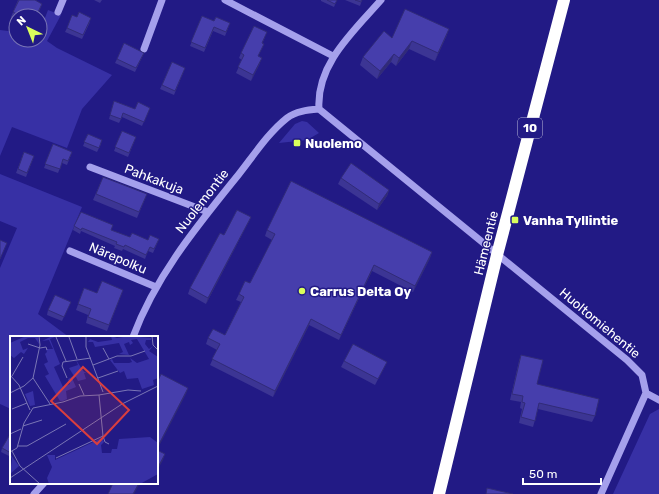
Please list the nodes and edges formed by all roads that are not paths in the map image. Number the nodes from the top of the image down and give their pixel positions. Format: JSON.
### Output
{"nodes":[{"id":1,"x":63,"y":0,"type":"edge"},
{"id":2,"x":162,"y":0,"type":"edge"},
{"id":3,"x":225,"y":0,"type":"edge"},
{"id":4,"x":381,"y":0,"type":"edge"},
{"id":5,"x":564,"y":0,"type":"edge"},
{"id":6,"x":58,"y":12,"type":"dead end"},
{"id":7,"x":144,"y":48,"type":"dead end"},
{"id":8,"x":333,"y":56,"type":"junction"},
{"id":9,"x":319,"y":109,"type":"junction"},
{"id":10,"x":90,"y":167,"type":"dead end"},
{"id":11,"x":208,"y":212,"type":"junction"},
{"id":12,"x":70,"y":251,"type":"dead end"},
{"id":13,"x":497,"y":255,"type":"junction"},
{"id":14,"x":156,"y":288,"type":"junction"},
{"id":15,"x":133,"y":336,"type":"edge"},
{"id":16,"x":646,"y":393,"type":"junction"},
{"id":17,"x":659,"y":400,"type":"edge"},
{"id":18,"x":43,"y":484,"type":"edge"},
{"id":19,"x":34,"y":494,"type":"edge"},
{"id":20,"x":439,"y":494,"type":"edge"},
{"id":21,"x":600,"y":494,"type":"edge"}],
"edges":[{"from":1,"to":6,"type":"street"},
{"from":2,"to":7,"type":"street"},
{"from":3,"to":8,"type":"street"},
{"from":4,"to":8,"type":"street"},
{"from":5,"to":13,"type":"highway","name":"Hämeentie","number":"10"},
{"from":8,"to":9,"type":"street"},
{"from":9,"to":11,"type":"street","name":"Nuolemontie"},
{"from":9,"to":13,"type":"street"},
{"from":10,"to":11,"type":"street","name":"Pahkakuja"},
{"from":11,"to":14,"type":"street","name":"Nuolemontie"},
{"from":12,"to":14,"type":"street","name":"Närepolku"},
{"from":13,"to":16,"type":"street","name":"Huoltomiehentie"},
{"from":13,"to":20,"type":"highway","name":"Hämeentie","number":"10"},
{"from":14,"to":15,"type":"street","name":"Nuolemontie"},
{"from":16,"to":17,"type":"street"},
{"from":16,"to":21,"type":"street"},
{"from":18,"to":19,"type":"street"}]}
